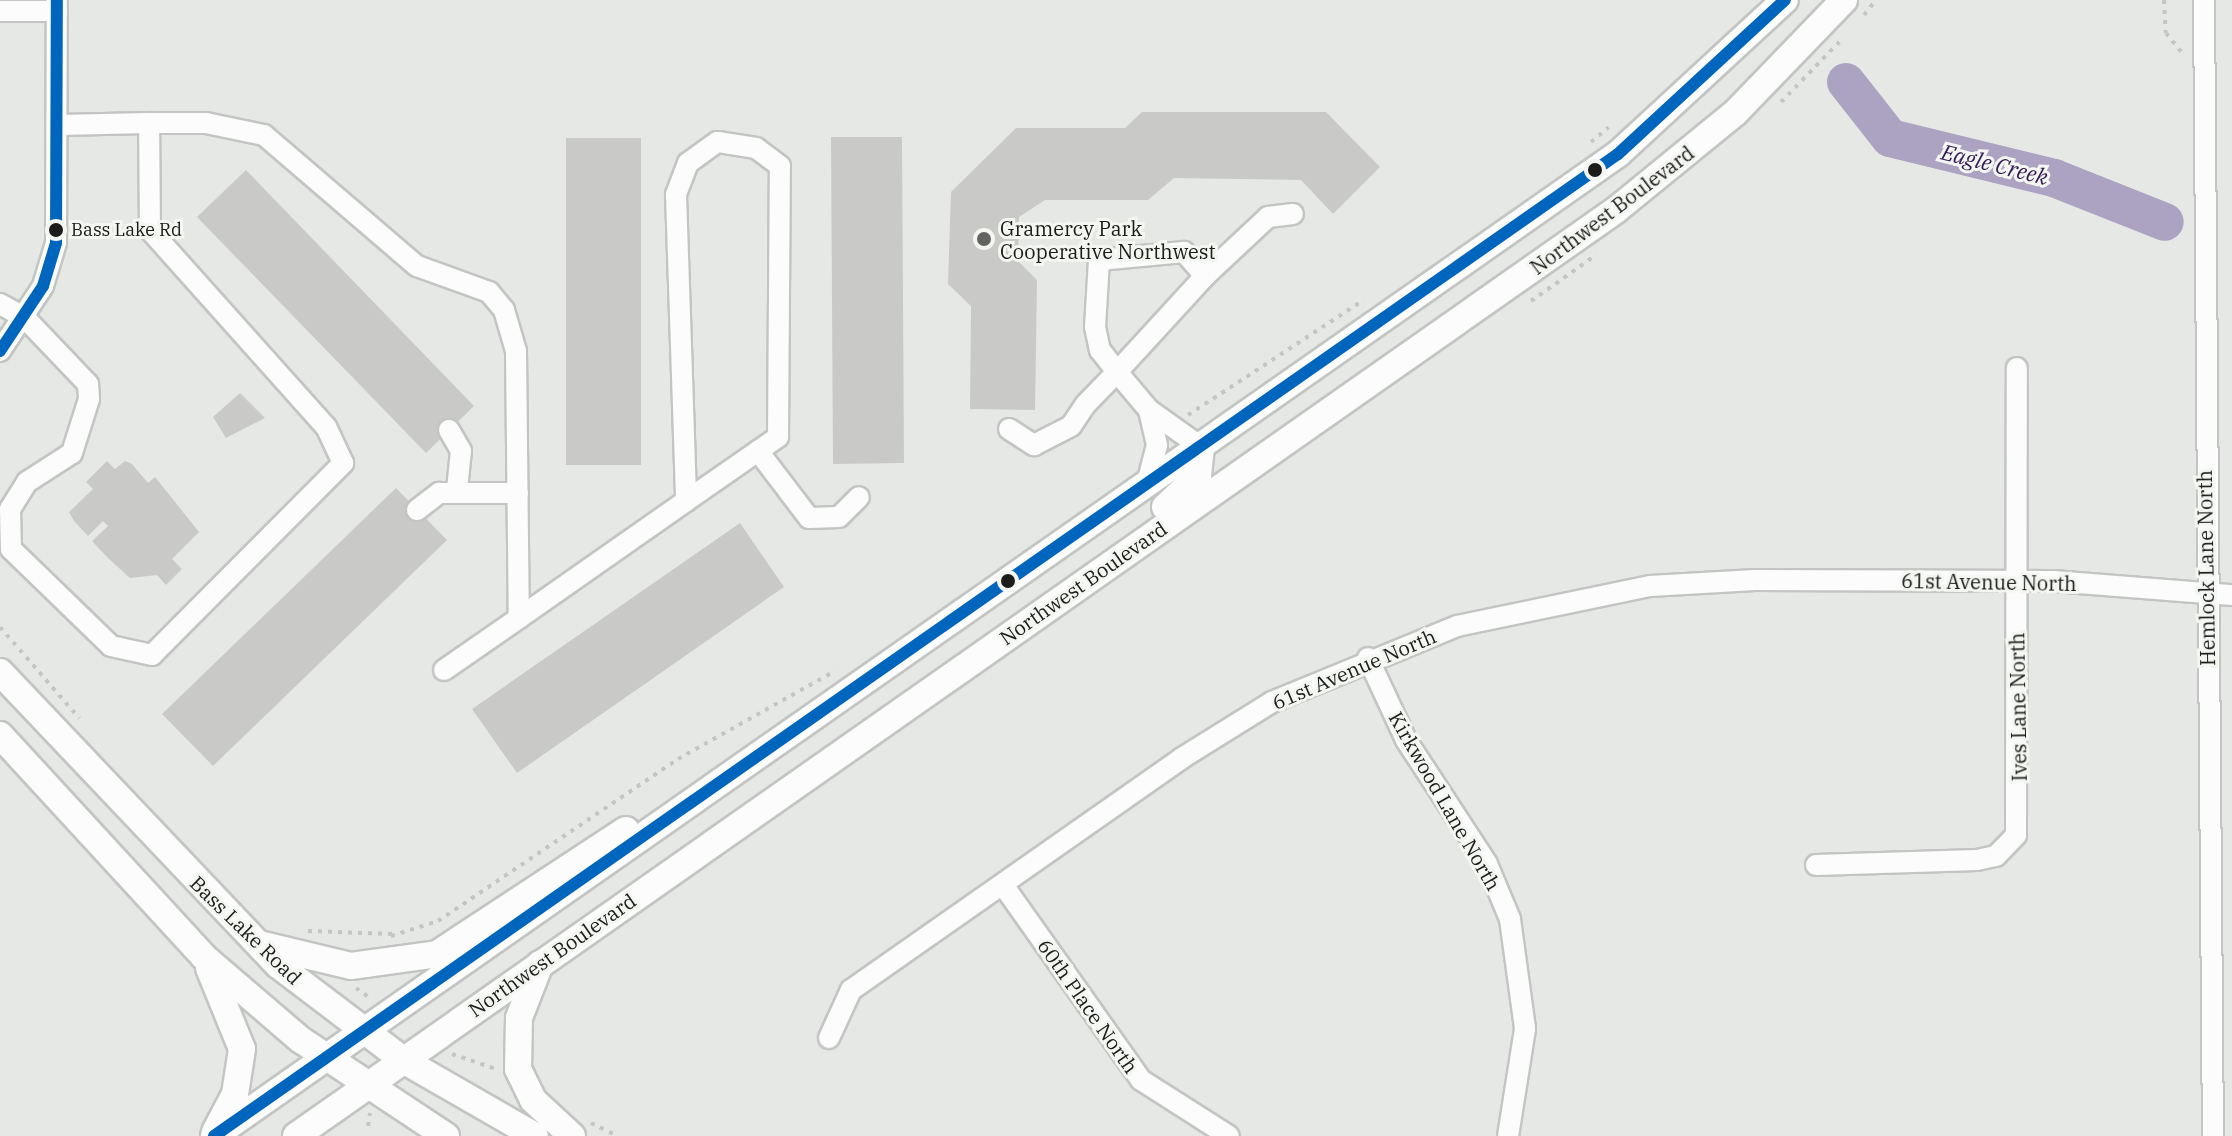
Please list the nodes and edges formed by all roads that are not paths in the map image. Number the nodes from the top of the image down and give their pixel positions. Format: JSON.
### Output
{"nodes":[{"id":1,"x":1785,"y":0,"type":"edge"},
{"id":2,"x":1844,"y":0,"type":"edge"},
{"id":3,"x":2204,"y":0,"type":"edge"},
{"id":4,"x":57,"y":6,"type":"edge"},
{"id":5,"x":0,"y":11,"type":"edge"},
{"id":6,"x":149,"y":123,"type":"junction"},
{"id":7,"x":58,"y":125,"type":"junction"},
{"id":8,"x":1293,"y":214,"type":"dead end"},
{"id":9,"x":1205,"y":276,"type":"junction"},
{"id":10,"x":0,"y":304,"type":"edge"},
{"id":11,"x":25,"y":318,"type":"junction"},
{"id":12,"x":0,"y":351,"type":"edge"},
{"id":13,"x":2017,"y":368,"type":"dead end"},
{"id":14,"x":1117,"y":372,"type":"junction"},
{"id":15,"x":1149,"y":410,"type":"junction"},
{"id":16,"x":1009,"y":429,"type":"dead end"},
{"id":17,"x":449,"y":430,"type":"dead end"},
{"id":18,"x":1201,"y":447,"type":"junction"},
{"id":19,"x":758,"y":451,"type":"junction"},
{"id":20,"x":1146,"y":487,"type":"junction"},
{"id":21,"x":457,"y":490,"type":"junction"},
{"id":22,"x":518,"y":493,"type":"junction"},
{"id":23,"x":859,"y":497,"type":"dead end"},
{"id":24,"x":686,"y":501,"type":"junction"},
{"id":25,"x":417,"y":510,"type":"dead end"},
{"id":26,"x":2017,"y":580,"type":"junction"},
{"id":27,"x":2206,"y":595,"type":"junction"},
{"id":28,"x":2232,"y":595,"type":"edge"},
{"id":29,"x":519,"y":618,"type":"junction"},
{"id":30,"x":1368,"y":658,"type":"junction"},
{"id":31,"x":444,"y":670,"type":"dead end"},
{"id":32,"x":0,"y":672,"type":"edge"},
{"id":33,"x":910,"y":703,"type":"junction"},
{"id":34,"x":0,"y":735,"type":"edge"},
{"id":35,"x":672,"y":819,"type":"junction"},
{"id":36,"x":1816,"y":865,"type":"dead end"},
{"id":37,"x":1003,"y":885,"type":"junction"},
{"id":38,"x":253,"y":942,"type":"junction"},
{"id":39,"x":204,"y":957,"type":"junction"},
{"id":40,"x":541,"y":963,"type":"junction"},
{"id":41,"x":364,"y":1033,"type":"junction"},
{"id":42,"x":829,"y":1038,"type":"dead end"},
{"id":43,"x":328,"y":1059,"type":"junction"},
{"id":44,"x":403,"y":1060,"type":"junction"},
{"id":45,"x":368,"y":1098,"type":"junction"},
{"id":46,"x":214,"y":1136,"type":"edge"},
{"id":47,"x":296,"y":1136,"type":"edge"},
{"id":48,"x":446,"y":1136,"type":"edge"},
{"id":49,"x":535,"y":1136,"type":"edge"},
{"id":50,"x":572,"y":1136,"type":"edge"},
{"id":51,"x":1229,"y":1136,"type":"edge"},
{"id":52,"x":1508,"y":1136,"type":"edge"},
{"id":53,"x":2213,"y":1136,"type":"edge"}],
"edges":[{"from":1,"to":18,"type":"main road","name":"Northwest Boulevard"},
{"from":2,"to":33,"type":"main road","name":"Northwest Boulevard"},
{"from":3,"to":27,"type":"street","name":"Hemlock Lane North"},
{"from":4,"to":5,"type":"street"},
{"from":4,"to":7,"type":"street"},
{"from":6,"to":7,"type":"street"},
{"from":6,"to":11,"type":"street"},
{"from":6,"to":22,"type":"street"},
{"from":7,"to":11,"type":"street"},
{"from":8,"to":9,"type":"street"},
{"from":9,"to":14,"type":"street"},
{"from":9,"to":14,"type":"street"},
{"from":10,"to":11,"type":"street"},
{"from":11,"to":12,"type":"street"},
{"from":13,"to":26,"type":"street","name":"Ives Lane North"},
{"from":14,"to":15,"type":"street"},
{"from":14,"to":16,"type":"street"},
{"from":15,"to":18,"type":"street"},
{"from":15,"to":20,"type":"street"},
{"from":17,"to":21,"type":"street"},
{"from":18,"to":20,"type":"main road","name":"Northwest Boulevard"},
{"from":18,"to":33,"type":"main road"},
{"from":19,"to":23,"type":"street"},
{"from":19,"to":24,"type":"street"},
{"from":19,"to":24,"type":"street"},
{"from":20,"to":35,"type":"main road","name":"Northwest Boulevard"},
{"from":21,"to":22,"type":"street"},
{"from":21,"to":25,"type":"street"},
{"from":22,"to":29,"type":"street"},
{"from":24,"to":29,"type":"street"},
{"from":26,"to":27,"type":"street","name":"61st Avenue North"},
{"from":26,"to":30,"type":"street","name":"61st Avenue North"},
{"from":26,"to":36,"type":"street","name":"Ives Lane North"},
{"from":27,"to":28,"type":"street","name":"61st Avenue North"},
{"from":27,"to":53,"type":"street","name":"Hemlock Lane North"},
{"from":29,"to":31,"type":"street"},
{"from":30,"to":37,"type":"street","name":"61st Avenue North"},
{"from":30,"to":52,"type":"street","name":"Kirkwood Lane North"},
{"from":32,"to":38,"type":"main road","name":"Bass Lake Road"},
{"from":33,"to":40,"type":"main road","name":"Northwest Boulevard"},
{"from":34,"to":39,"type":"main road"},
{"from":35,"to":38,"type":"main road"},
{"from":35,"to":41,"type":"main road","name":"Northwest Boulevard"},
{"from":37,"to":42,"type":"street","name":"61st Avenue North"},
{"from":37,"to":51,"type":"street","name":"60th Place North"},
{"from":38,"to":41,"type":"main road","name":"Bass Lake Road"},
{"from":39,"to":43,"type":"main road"},
{"from":39,"to":46,"type":"main road"},
{"from":40,"to":44,"type":"main road","name":"Northwest Boulevard"},
{"from":40,"to":50,"type":"main road"},
{"from":41,"to":43,"type":"main road","name":"Northwest Boulevard"},
{"from":41,"to":44,"type":"main road","name":"Bass Lake Road"},
{"from":43,"to":45,"type":"main road"},
{"from":43,"to":46,"type":"main road","name":"Northwest Boulevard"},
{"from":44,"to":45,"type":"main road","name":"Northwest Boulevard"},
{"from":44,"to":49,"type":"main road","name":"Bass Lake Road"},
{"from":45,"to":47,"type":"main road","name":"Northwest Boulevard"},
{"from":45,"to":48,"type":"main road"}]}
